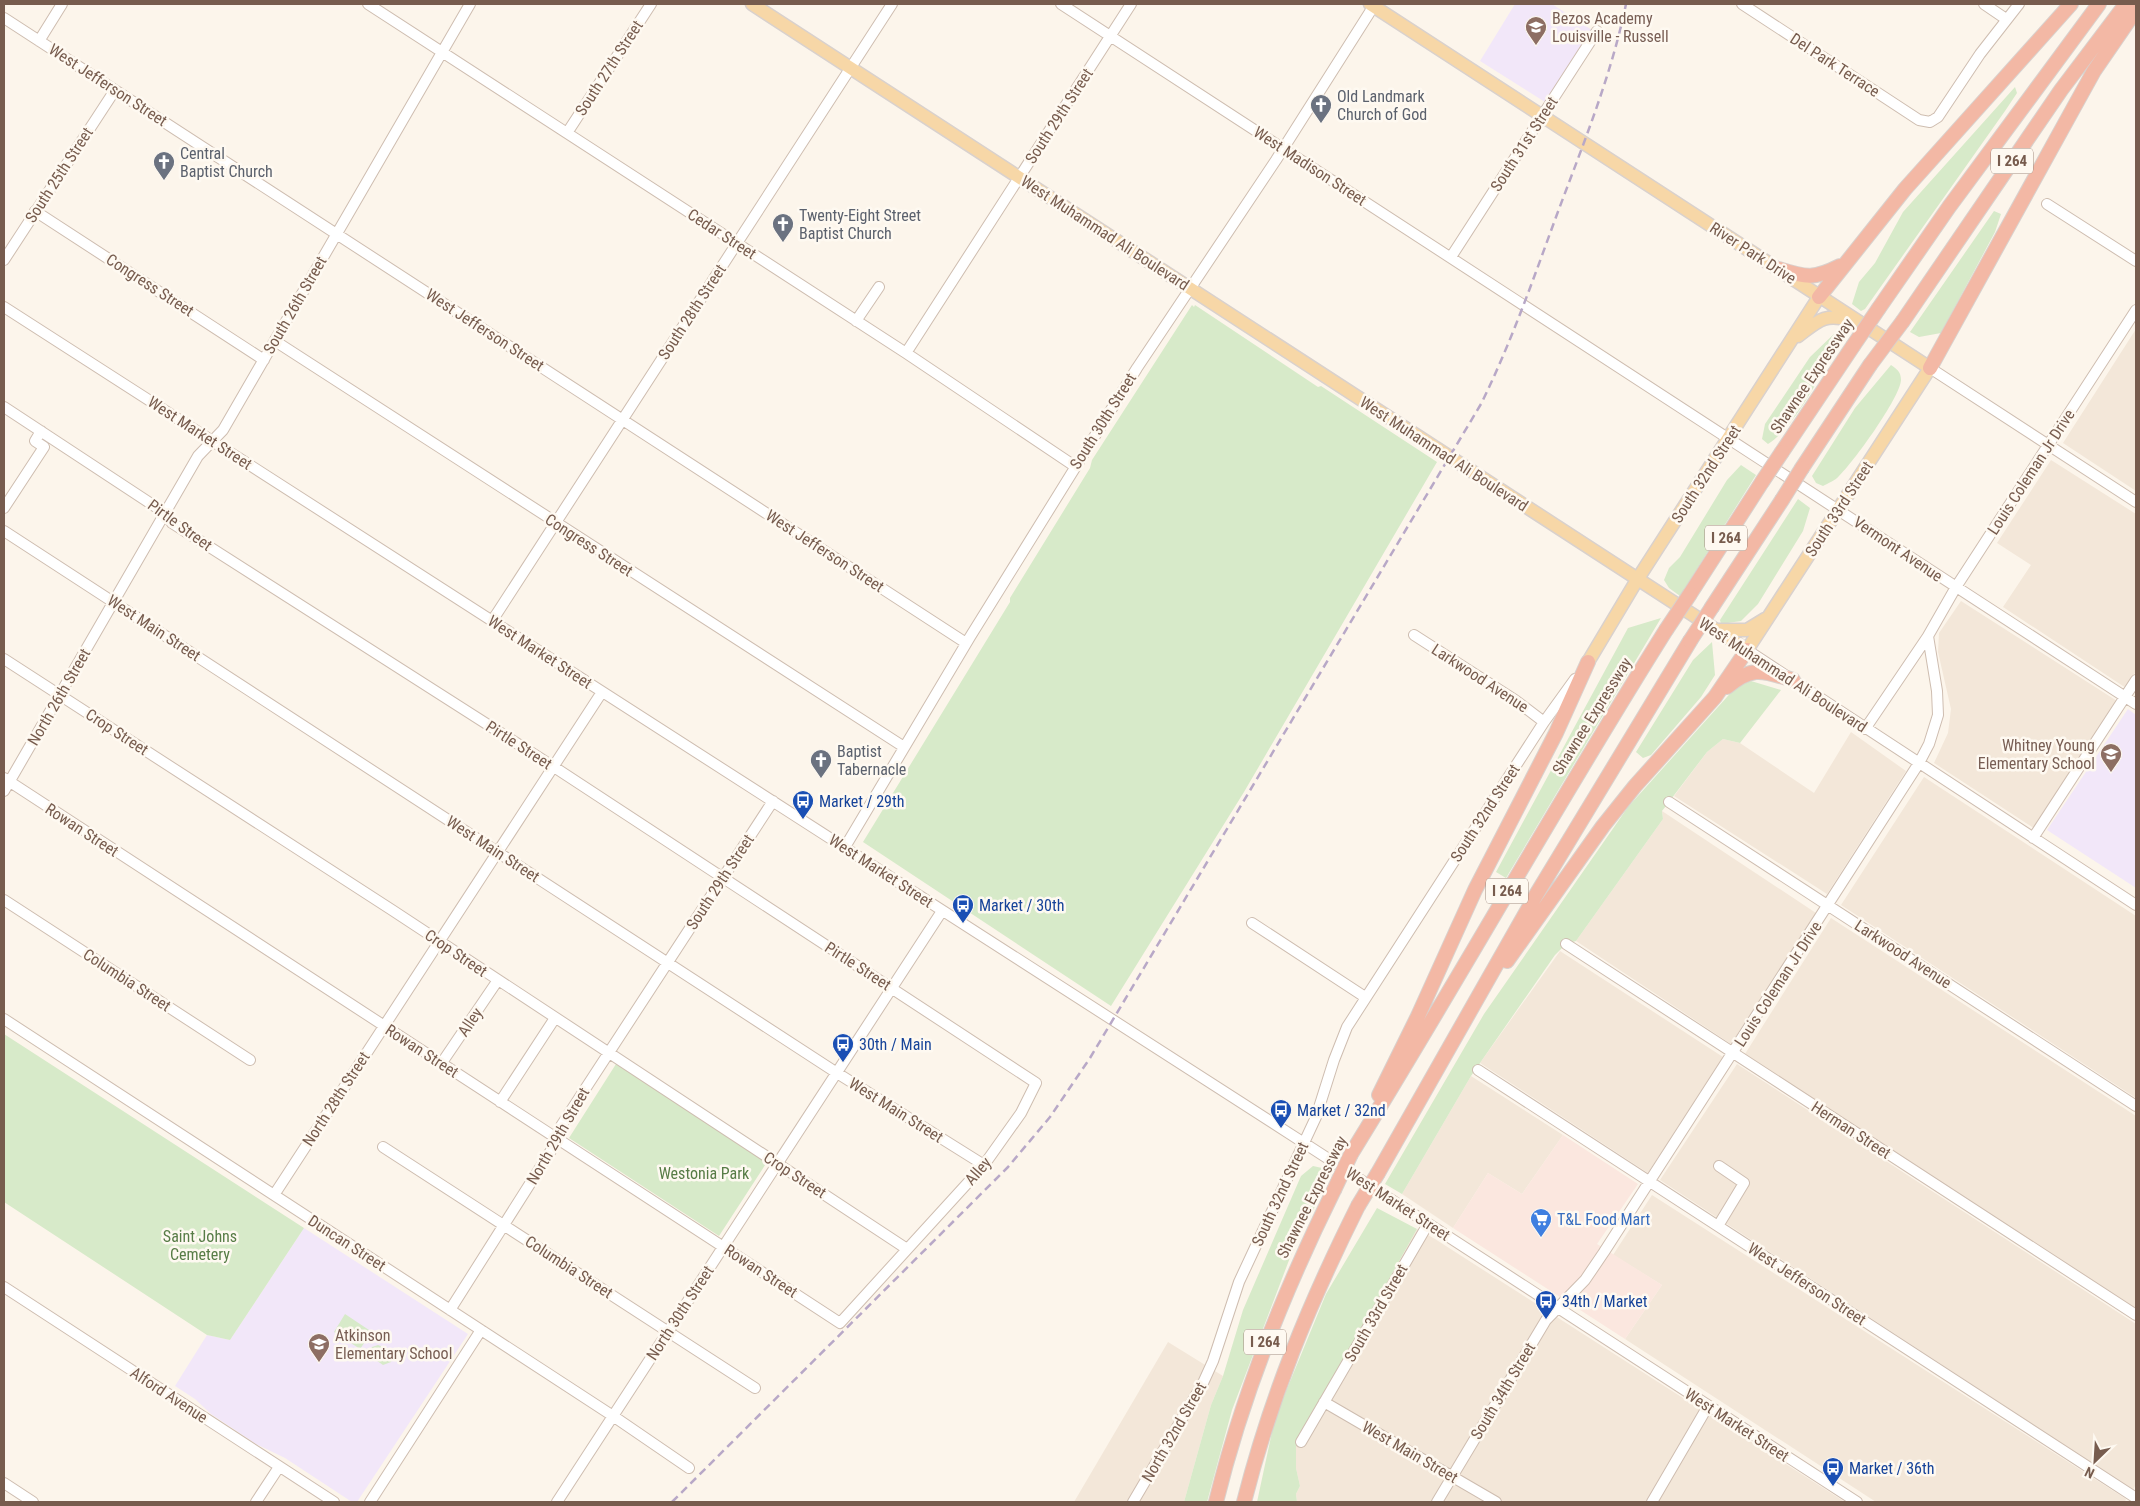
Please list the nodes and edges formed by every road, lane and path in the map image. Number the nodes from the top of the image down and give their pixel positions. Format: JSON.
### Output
{"nodes":[{"id":1,"x":62,"y":4,"type":"edge"},
{"id":2,"x":368,"y":4,"type":"edge"},
{"id":3,"x":470,"y":4,"type":"edge"},
{"id":4,"x":651,"y":4,"type":"edge"},
{"id":5,"x":752,"y":4,"type":"edge"},
{"id":6,"x":892,"y":4,"type":"edge"},
{"id":7,"x":1061,"y":4,"type":"edge"},
{"id":8,"x":1131,"y":4,"type":"edge"},
{"id":9,"x":1373,"y":4,"type":"edge"},
{"id":10,"x":1742,"y":4,"type":"edge"},
{"id":11,"x":1984,"y":4,"type":"edge"},
{"id":12,"x":2018,"y":4,"type":"edge"},
{"id":13,"x":2071,"y":4,"type":"edge"},
{"id":14,"x":2099,"y":4,"type":"edge"},
{"id":15,"x":2126,"y":4,"type":"edge"},
{"id":16,"x":2136,"y":10,"type":"edge"},
{"id":17,"x":4,"y":18,"type":"edge"},
{"id":18,"x":2006,"y":19,"type":"junction"},
{"id":19,"x":1598,"y":31,"type":"dead end"},
{"id":20,"x":1111,"y":36,"type":"junction"},
{"id":21,"x":39,"y":40,"type":"junction"},
{"id":22,"x":442,"y":52,"type":"junction"},
{"id":23,"x":850,"y":68,"type":"junction"},
{"id":24,"x":115,"y":90,"type":"junction"},
{"id":25,"x":1543,"y":116,"type":"junction"},
{"id":26,"x":567,"y":133,"type":"junction"},
{"id":27,"x":1283,"y":148,"type":"junction"},
{"id":28,"x":1019,"y":178,"type":"junction"},
{"id":29,"x":2047,"y":204,"type":"dead end"},
{"id":30,"x":36,"y":211,"type":"junction"},
{"id":31,"x":337,"y":234,"type":"junction"},
{"id":32,"x":736,"y":243,"type":"junction"},
{"id":33,"x":1451,"y":257,"type":"junction"},
{"id":34,"x":4,"y":260,"type":"edge"},
{"id":35,"x":2136,"y":261,"type":"edge"},
{"id":36,"x":1843,"y":265,"type":"junction"},
{"id":37,"x":1779,"y":269,"type":"junction"},
{"id":38,"x":878,"y":287,"type":"dead end"},
{"id":39,"x":1191,"y":289,"type":"junction"},
{"id":40,"x":1820,"y":297,"type":"junction"},
{"id":41,"x":4,"y":307,"type":"edge"},
{"id":42,"x":2136,"y":310,"type":"edge"},
{"id":43,"x":856,"y":321,"type":"junction"},
{"id":44,"x":1857,"y":322,"type":"junction"},
{"id":45,"x":1560,"y":328,"type":"joint"},
{"id":46,"x":275,"y":341,"type":"junction"},
{"id":47,"x":1790,"y":343,"type":"junction"},
{"id":48,"x":906,"y":353,"type":"junction"},
{"id":49,"x":264,"y":360,"type":"junction"},
{"id":50,"x":1930,"y":368,"type":"junction"},
{"id":51,"x":4,"y":407,"type":"edge"},
{"id":52,"x":622,"y":419,"type":"junction"},
{"id":53,"x":41,"y":432,"type":"junction"},
{"id":54,"x":1729,"y":438,"type":"junction"},
{"id":55,"x":212,"y":440,"type":"junction"},
{"id":56,"x":2048,"y":445,"type":"junction"},
{"id":57,"x":1076,"y":467,"type":"junction"},
{"id":58,"x":2136,"y":502,"type":"edge"},
{"id":59,"x":4,"y":508,"type":"edge"},
{"id":60,"x":1838,"y":509,"type":"junction"},
{"id":61,"x":165,"y":513,"type":"junction"},
{"id":62,"x":556,"y":523,"type":"junction"},
{"id":63,"x":4,"y":530,"type":"edge"},
{"id":64,"x":1637,"y":580,"type":"junction"},
{"id":65,"x":1956,"y":587,"type":"junction"},
{"id":66,"x":114,"y":603,"type":"junction"},
{"id":67,"x":1770,"y":614,"type":"junction"},
{"id":68,"x":492,"y":621,"type":"junction"},
{"id":69,"x":1711,"y":628,"type":"junction"},
{"id":70,"x":1414,"y":635,"type":"dead end"},
{"id":71,"x":1928,"y":636,"type":"junction"},
{"id":72,"x":966,"y":643,"type":"junction"},
{"id":73,"x":1748,"y":650,"type":"junction"},
{"id":74,"x":4,"y":659,"type":"edge"},
{"id":75,"x":1588,"y":662,"type":"junction"},
{"id":76,"x":1792,"y":680,"type":"junction"},
{"id":77,"x":2136,"y":680,"type":"edge"},
{"id":78,"x":602,"y":692,"type":"junction"},
{"id":79,"x":60,"y":695,"type":"junction"},
{"id":80,"x":1716,"y":697,"type":"junction"},
{"id":81,"x":2126,"y":697,"type":"junction"},
{"id":82,"x":2136,"y":704,"type":"edge"},
{"id":83,"x":1544,"y":722,"type":"junction"},
{"id":84,"x":1865,"y":729,"type":"junction"},
{"id":85,"x":904,"y":747,"type":"junction"},
{"id":86,"x":1919,"y":763,"type":"junction"},
{"id":87,"x":554,"y":767,"type":"junction"},
{"id":88,"x":6,"y":784,"type":"edge"},
{"id":89,"x":773,"y":801,"type":"junction"},
{"id":90,"x":1669,"y":802,"type":"dead end"},
{"id":91,"x":2033,"y":838,"type":"junction"},
{"id":92,"x":845,"y":847,"type":"junction"},
{"id":93,"x":498,"y":852,"type":"junction"},
{"id":94,"x":723,"y":878,"type":"junction"},
{"id":95,"x":4,"y":900,"type":"edge"},
{"id":96,"x":1829,"y":905,"type":"junction"},
{"id":97,"x":2136,"y":905,"type":"edge"},
{"id":98,"x":942,"y":911,"type":"junction"},
{"id":99,"x":1252,"y":923,"type":"dead end"},
{"id":100,"x":440,"y":942,"type":"junction"},
{"id":101,"x":1566,"y":944,"type":"dead end"},
{"id":102,"x":667,"y":963,"type":"junction"},
{"id":103,"x":498,"y":980,"type":"junction"},
{"id":104,"x":892,"y":988,"type":"junction"},
{"id":105,"x":1365,"y":997,"type":"junction"},
{"id":106,"x":555,"y":1018,"type":"junction"},
{"id":107,"x":4,"y":1020,"type":"edge"},
{"id":108,"x":384,"y":1026,"type":"junction"},
{"id":109,"x":1454,"y":1038,"type":"junction"},
{"id":110,"x":608,"y":1053,"type":"junction"},
{"id":111,"x":1733,"y":1053,"type":"junction"},
{"id":112,"x":250,"y":1060,"type":"dead end"},
{"id":113,"x":442,"y":1064,"type":"junction"},
{"id":114,"x":1478,"y":1070,"type":"dead end"},
{"id":115,"x":837,"y":1073,"type":"junction"},
{"id":116,"x":1036,"y":1083,"type":"joint"},
{"id":117,"x":500,"y":1102,"type":"junction"},
{"id":118,"x":2136,"y":1106,"type":"edge"},
{"id":119,"x":556,"y":1138,"type":"junction"},
{"id":120,"x":1304,"y":1143,"type":"junction"},
{"id":121,"x":383,"y":1146,"type":"dead end"},
{"id":122,"x":1351,"y":1154,"type":"junction"},
{"id":123,"x":777,"y":1164,"type":"junction"},
{"id":124,"x":984,"y":1165,"type":"junction"},
{"id":125,"x":1719,"y":1166,"type":"dead end"},
{"id":126,"x":1649,"y":1182,"type":"junction"},
{"id":127,"x":274,"y":1195,"type":"junction"},
{"id":128,"x":1428,"y":1224,"type":"junction"},
{"id":129,"x":506,"y":1225,"type":"junction"},
{"id":130,"x":1718,"y":1226,"type":"junction"},
{"id":131,"x":723,"y":1247,"type":"junction"},
{"id":132,"x":907,"y":1249,"type":"junction"},
{"id":133,"x":4,"y":1287,"type":"edge"},
{"id":134,"x":1557,"y":1308,"type":"junction"},
{"id":135,"x":450,"y":1310,"type":"junction"},
{"id":136,"x":2136,"y":1315,"type":"edge"},
{"id":137,"x":840,"y":1323,"type":"joint"},
{"id":138,"x":480,"y":1330,"type":"junction"},
{"id":139,"x":667,"y":1332,"type":"junction"},
{"id":140,"x":1213,"y":1361,"type":"joint"},
{"id":141,"x":755,"y":1388,"type":"dead end"},
{"id":142,"x":1324,"y":1402,"type":"junction"},
{"id":143,"x":1708,"y":1406,"type":"junction"},
{"id":144,"x":613,"y":1416,"type":"junction"},
{"id":145,"x":1301,"y":1442,"type":"dead end"},
{"id":146,"x":279,"y":1467,"type":"junction"},
{"id":147,"x":689,"y":1468,"type":"dead end"},
{"id":148,"x":1452,"y":1477,"type":"junction"},
{"id":149,"x":4,"y":1484,"type":"edge"},
{"id":150,"x":2136,"y":1498,"type":"edge"},
{"id":151,"x":33,"y":1502,"type":"edge"},
{"id":152,"x":256,"y":1502,"type":"edge"},
{"id":153,"x":334,"y":1502,"type":"edge"},
{"id":154,"x":370,"y":1502,"type":"edge"},
{"id":155,"x":557,"y":1502,"type":"edge"},
{"id":156,"x":1133,"y":1502,"type":"edge"},
{"id":157,"x":1216,"y":1502,"type":"edge"},
{"id":158,"x":1244,"y":1502,"type":"edge"},
{"id":159,"x":1437,"y":1502,"type":"edge"},
{"id":160,"x":1496,"y":1502,"type":"edge"},
{"id":161,"x":1652,"y":1502,"type":"edge"},
{"id":162,"x":1855,"y":1502,"type":"edge"},
{"id":163,"x":2133,"y":1502,"type":"edge"}],
"edges":[{"from":1,"to":21,"type":"street"},
{"from":2,"to":22,"type":"street","name":"Cedar Street"},
{"from":3,"to":22,"type":"street","name":"South 26th Street"},
{"from":4,"to":26,"type":"street","name":"South 27th Street"},
{"from":5,"to":23,"type":"main road","name":"West Muhammad Ali Boulevard"},
{"from":6,"to":23,"type":"street","name":"South 28th Street"},
{"from":7,"to":20,"type":"street","name":"West Madison Street"},
{"from":8,"to":20,"type":"street","name":"South 29th Street"},
{"from":9,"to":25,"type":"main road","name":"River Park Drive"},
{"from":9,"to":27,"type":"street","name":"South 30th Street"},
{"from":10,"to":18,"type":"street","name":"Del Park Terrace"},
{"from":11,"to":18,"type":"street"},
{"from":12,"to":18,"type":"street"},
{"from":13,"to":36,"type":"highway"},
{"from":14,"to":122,"type":"highway","name":"Shawnee Expressway","number":"I 264","bridge":true},
{"from":15,"to":109,"type":"highway","number":"I 264","bridge":true},
{"from":16,"to":50,"type":"highway"},
{"from":17,"to":21,"type":"street","name":"West Jefferson Street"},
{"from":19,"to":25,"type":"street","name":"South 31st Street"},
{"from":20,"to":27,"type":"street","name":"West Madison Street"},
{"from":20,"to":28,"type":"street","name":"South 29th Street"},
{"from":21,"to":24,"type":"street","name":"West Jefferson Street"},
{"from":22,"to":26,"type":"street","name":"Cedar Street"},
{"from":22,"to":31,"type":"street","name":"South 26th Street"},
{"from":23,"to":28,"type":"main road","name":"West Muhammad Ali Boulevard"},
{"from":23,"to":32,"type":"street","name":"South 28th Street"},
{"from":24,"to":30,"type":"street","name":"South 25th Street"},
{"from":24,"to":31,"type":"street","name":"West Jefferson Street"},
{"from":25,"to":33,"type":"street","name":"South 31st Street"},
{"from":25,"to":37,"type":"main road","name":"River Park Drive"},
{"from":26,"to":32,"type":"street","name":"Cedar Street"},
{"from":27,"to":33,"type":"street","name":"West Madison Street"},
{"from":27,"to":39,"type":"street","name":"South 30th Street"},
{"from":28,"to":39,"type":"main road","name":"West Muhammad Ali Boulevard"},
{"from":28,"to":48,"type":"street","name":"South 29th Street"},
{"from":29,"to":35,"type":"street"},
{"from":30,"to":34,"type":"street","name":"South 25th Street"},
{"from":30,"to":49,"type":"street","name":"Congress Street"},
{"from":31,"to":46,"type":"street","name":"South 26th Street"},
{"from":31,"to":52,"type":"street","name":"West Jefferson Street"},
{"from":32,"to":43,"type":"street","name":"Cedar Street"},
{"from":32,"to":52,"type":"street","name":"South 28th Street"},
{"from":33,"to":45,"type":"street","name":"West Madison Street"},
{"from":36,"to":37,"type":"highway"},
{"from":36,"to":40,"type":"highway"},
{"from":37,"to":40,"type":"main road","name":"River Park Drive"},
{"from":38,"to":43,"type":"street"},
{"from":39,"to":57,"type":"street","name":"South 30th Street"},
{"from":39,"to":64,"type":"main road","name":"West Muhammad Ali Boulevard"},
{"from":40,"to":44,"type":"main road","name":"River Park Drive"},
{"from":40,"to":47,"type":"main road","name":"South 32nd Street"},
{"from":41,"to":55,"type":"street","name":"West Market Street"},
{"from":42,"to":56,"type":"street","name":"Louis Coleman Jr Drive"},
{"from":43,"to":48,"type":"street","name":"Cedar Street"},
{"from":44,"to":47,"type":"main road"},
{"from":44,"to":50,"type":"main road","name":"River Park Drive"},
{"from":45,"to":54,"type":"street","name":"Vermont Avenue"},
{"from":46,"to":49,"type":"street","name":"South 26th Street"},
{"from":46,"to":62,"type":"street","name":"Congress Street"},
{"from":47,"to":54,"type":"main road","name":"South 32nd Street"},
{"from":48,"to":57,"type":"street","name":"Cedar Street"},
{"from":49,"to":55,"type":"street","name":"South 26th Street"},
{"from":50,"to":56,"type":"street","name":"River Park Drive"},
{"from":50,"to":60,"type":"main road","name":"South 33rd Street"},
{"from":51,"to":53,"type":"street","name":"Pirtle Street"},
{"from":52,"to":62,"type":"street","name":"South 28th Street"},
{"from":52,"to":72,"type":"street","name":"West Jefferson Street"},
{"from":53,"to":59,"type":"street"},
{"from":53,"to":61,"type":"street","name":"Pirtle Street"},
{"from":54,"to":60,"type":"street","name":"Vermont Avenue"},
{"from":54,"to":64,"type":"main road","name":"South 32nd Street"},
{"from":55,"to":61,"type":"street","name":"South 26th Street"},
{"from":55,"to":68,"type":"street","name":"West Market Street"},
{"from":56,"to":58,"type":"street","name":"River Park Drive"},
{"from":56,"to":65,"type":"street","name":"Louis Coleman Jr Drive"},
{"from":57,"to":72,"type":"street","name":"South 30th Street"},
{"from":60,"to":65,"type":"street","name":"Vermont Avenue"},
{"from":60,"to":67,"type":"main road","name":"South 33rd Street"},
{"from":61,"to":66,"type":"street","name":"South 26th Street"},
{"from":61,"to":87,"type":"street","name":"Pirtle Street"},
{"from":62,"to":68,"type":"street","name":"South 28th Street"},
{"from":62,"to":85,"type":"street","name":"Congress Street"},
{"from":63,"to":66,"type":"street","name":"West Main Street"},
{"from":64,"to":69,"type":"main road","name":"West Muhammad Ali Boulevard"},
{"from":64,"to":75,"type":"main road","name":"South 32nd Street"},
{"from":65,"to":71,"type":"street","name":"Louis Coleman Jr Drive"},
{"from":65,"to":81,"type":"street","name":"Vermont Avenue"},
{"from":66,"to":79,"type":"street","name":"North 26th Street"},
{"from":66,"to":93,"type":"street","name":"West Main Street"},
{"from":67,"to":69,"type":"main road"},
{"from":67,"to":73,"type":"main road","name":"South 33rd Street"},
{"from":68,"to":78,"type":"street","name":"West Market Street"},
{"from":69,"to":73,"type":"main road","name":"West Muhammad Ali Boulevard"},
{"from":70,"to":83,"type":"street","name":"Larkwood Avenue"},
{"from":71,"to":84,"type":"street","name":"Louis Coleman Jr Drive"},
{"from":71,"to":86,"type":"street","name":"Louis Coleman Jr Drive"},
{"from":72,"to":85,"type":"street","name":"South 30th Street"},
{"from":73,"to":76,"type":"street","name":"West Muhammad Ali Boulevard"},
{"from":73,"to":80,"type":"highway"},
{"from":74,"to":79,"type":"street","name":"Crop Street"},
{"from":75,"to":83,"type":"street","name":"South 32nd Street"},
{"from":75,"to":122,"type":"highway"},
{"from":76,"to":80,"type":"highway"},
{"from":76,"to":84,"type":"street","name":"West Muhammad Ali Boulevard"},
{"from":77,"to":81,"type":"street"},
{"from":78,"to":87,"type":"street"},
{"from":78,"to":89,"type":"street","name":"West Market Street"},
{"from":79,"to":88,"type":"street","name":"North 26th Street"},
{"from":79,"to":100,"type":"street","name":"Crop Street"},
{"from":80,"to":109,"type":"highway"},
{"from":81,"to":82,"type":"street","name":"Vermont Avenue"},
{"from":81,"to":91,"type":"street"},
{"from":83,"to":105,"type":"street","name":"South 32nd Street"},
{"from":84,"to":86,"type":"street","name":"West Muhammad Ali Boulevard"},
{"from":85,"to":92,"type":"street","name":"South 30th Street"},
{"from":86,"to":91,"type":"street","name":"West Muhammad Ali Boulevard"},
{"from":86,"to":96,"type":"street","name":"Louis Coleman Jr Drive"},
{"from":87,"to":93,"type":"street"},
{"from":87,"to":94,"type":"street","name":"Pirtle Street"},
{"from":88,"to":108,"type":"street","name":"Rowan Street"},
{"from":89,"to":92,"type":"street","name":"West Market Street"},
{"from":89,"to":94,"type":"street","name":"South 29th Street"},
{"from":90,"to":96,"type":"street","name":"Larkwood Avenue"},
{"from":91,"to":97,"type":"street","name":"West Muhammad Ali Boulevard"},
{"from":92,"to":98,"type":"street","name":"West Market Street"},
{"from":93,"to":100,"type":"street","name":"North 28th Street"},
{"from":93,"to":102,"type":"street","name":"West Main Street"},
{"from":94,"to":102,"type":"street","name":"South 29th Street"},
{"from":94,"to":104,"type":"street","name":"Pirtle Street"},
{"from":95,"to":112,"type":"street","name":"Columbia Street"},
{"from":96,"to":111,"type":"street","name":"Louis Coleman Jr Drive"},
{"from":96,"to":118,"type":"street","name":"Larkwood Avenue"},
{"from":98,"to":104,"type":"street"},
{"from":98,"to":120,"type":"street","name":"West Market Street"},
{"from":99,"to":105,"type":"street"},
{"from":100,"to":103,"type":"street","name":"Crop Street"},
{"from":100,"to":108,"type":"street","name":"North 28th Street"},
{"from":101,"to":111,"type":"street","name":"Herman Street"},
{"from":102,"to":110,"type":"street","name":"North 29th Street"},
{"from":102,"to":115,"type":"street","name":"West Main Street"},
{"from":103,"to":106,"type":"street","name":"Crop Street"},
{"from":103,"to":113,"type":"street","name":"Alley"},
{"from":104,"to":115,"type":"street"},
{"from":104,"to":116,"type":"street","name":"Pirtle Street"},
{"from":105,"to":120,"type":"street","name":"South 32nd Street"},
{"from":106,"to":110,"type":"street","name":"Crop Street"},
{"from":106,"to":117,"type":"street"},
{"from":107,"to":127,"type":"street","name":"Duncan Street"},
{"from":108,"to":113,"type":"street","name":"Rowan Street"},
{"from":108,"to":127,"type":"street","name":"North 28th Street"},
{"from":109,"to":158,"type":"highway","number":"I 264","bridge":true},
{"from":110,"to":119,"type":"street","name":"North 29th Street"},
{"from":110,"to":123,"type":"street","name":"Crop Street"},
{"from":111,"to":126,"type":"street","name":"Louis Coleman Jr Drive"},
{"from":111,"to":136,"type":"street","name":"Herman Street"},
{"from":113,"to":117,"type":"street","name":"Rowan Street"},
{"from":114,"to":126,"type":"street","name":"West Jefferson Street"},
{"from":115,"to":123,"type":"street","name":"North 30th Street"},
{"from":115,"to":124,"type":"street","name":"West Main Street"},
{"from":116,"to":124,"type":"street","name":"Alley"},
{"from":117,"to":119,"type":"street","name":"Rowan Street"},
{"from":119,"to":129,"type":"street","name":"North 29th Street"},
{"from":119,"to":131,"type":"street","name":"Rowan Street"},
{"from":120,"to":128,"type":"street","name":"West Market Street"},
{"from":120,"to":140,"type":"street","name":"South 32nd Street"},
{"from":121,"to":129,"type":"street","name":"Columbia Street"},
{"from":122,"to":157,"type":"highway","name":"Shawnee Expressway","number":"I 264","bridge":true},
{"from":123,"to":131,"type":"street","name":"North 30th Street"},
{"from":123,"to":132,"type":"street","name":"Crop Street"},
{"from":124,"to":132,"type":"street","name":"Alley"},
{"from":125,"to":130,"type":"street"},
{"from":126,"to":130,"type":"street","name":"West Jefferson Street"},
{"from":126,"to":134,"type":"street","name":"Louis Coleman Jr Drive"},
{"from":127,"to":135,"type":"street","name":"Duncan Street"},
{"from":128,"to":134,"type":"street","name":"West Market Street"},
{"from":128,"to":142,"type":"street","name":"South 33rd Street"},
{"from":129,"to":135,"type":"street","name":"North 29th Street"},
{"from":129,"to":139,"type":"street","name":"Columbia Street"},
{"from":130,"to":150,"type":"street","name":"West Jefferson Street"},
{"from":131,"to":137,"type":"street","name":"Rowan Street"},
{"from":131,"to":139,"type":"street","name":"North 30th Street"},
{"from":132,"to":137,"type":"street","name":"Alley"},
{"from":133,"to":146,"type":"street","name":"Alford Avenue"},
{"from":134,"to":143,"type":"street","name":"West Market Street"},
{"from":134,"to":148,"type":"street","name":"South 34th Street"},
{"from":135,"to":138,"type":"street","name":"Duncan Street"},
{"from":138,"to":144,"type":"street","name":"Duncan Street"},
{"from":138,"to":154,"type":"street"},
{"from":139,"to":141,"type":"street","name":"Columbia Street"},
{"from":139,"to":144,"type":"street","name":"North 30th Street"},
{"from":140,"to":156,"type":"street","name":"North 32nd Street"},
{"from":142,"to":145,"type":"street","name":"South 33rd Street"},
{"from":142,"to":148,"type":"street","name":"West Main Street"},
{"from":143,"to":161,"type":"street"},
{"from":143,"to":162,"type":"street","name":"West Market Street"},
{"from":144,"to":147,"type":"street","name":"Duncan Street"},
{"from":144,"to":155,"type":"street","name":"North 30th Street"},
{"from":146,"to":152,"type":"street"},
{"from":146,"to":153,"type":"street","name":"Alford Avenue"},
{"from":148,"to":159,"type":"street","name":"South 34th Street"},
{"from":148,"to":160,"type":"street","name":"West Main Street"},
{"from":149,"to":151,"type":"street"},
{"from":150,"to":163,"type":"street"}]}
